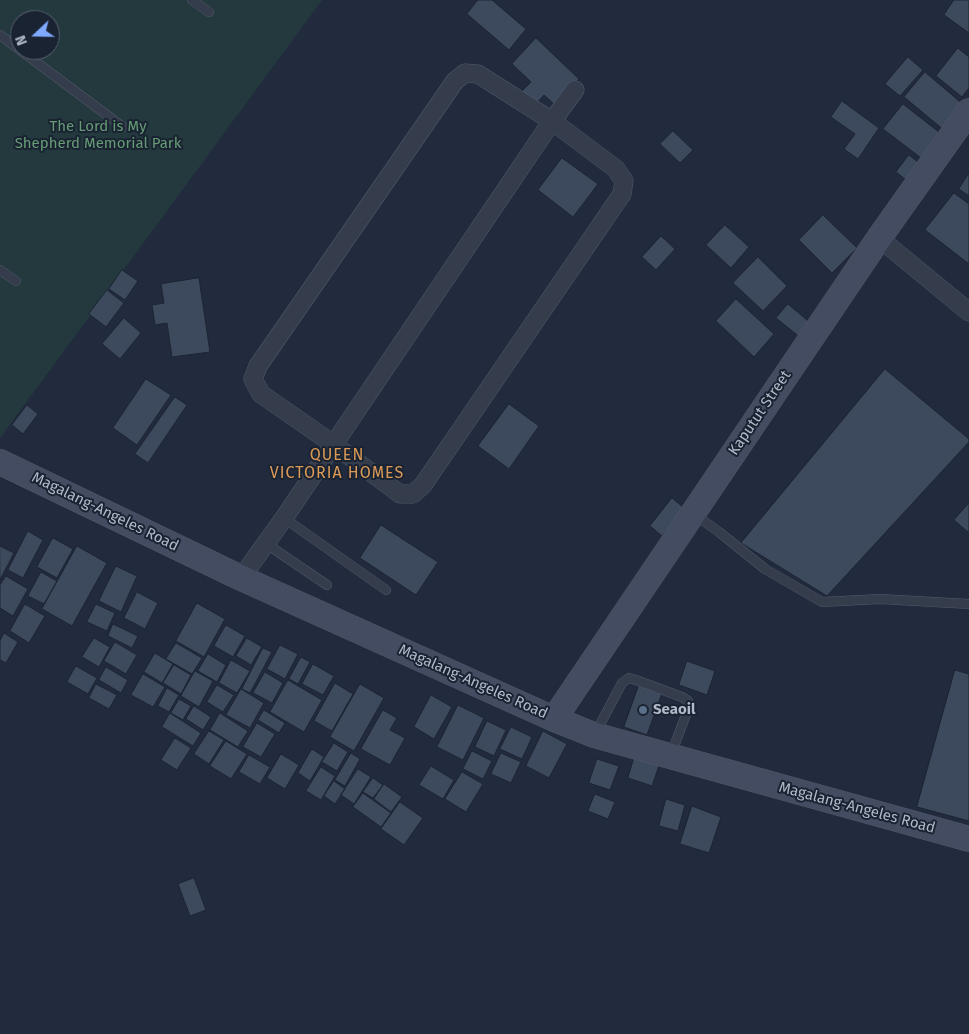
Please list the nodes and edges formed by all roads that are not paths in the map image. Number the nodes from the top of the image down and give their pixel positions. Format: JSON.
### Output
{"nodes":[{"id":1,"x":192,"y":0,"type":"edge"},
{"id":2,"x":208,"y":12,"type":"dead end"},
{"id":3,"x":0,"y":35,"type":"edge"},
{"id":4,"x":575,"y":90,"type":"dead end"},
{"id":5,"x":969,"y":111,"type":"edge"},
{"id":6,"x":552,"y":121,"type":"junction"},
{"id":7,"x":123,"y":127,"type":"dead end"},
{"id":8,"x":879,"y":238,"type":"junction"},
{"id":9,"x":0,"y":270,"type":"edge"},
{"id":10,"x":16,"y":282,"type":"dead end"},
{"id":11,"x":969,"y":312,"type":"edge"},
{"id":12,"x":333,"y":444,"type":"junction"},
{"id":13,"x":0,"y":462,"type":"edge"},
{"id":14,"x":692,"y":512,"type":"junction"},
{"id":15,"x":284,"y":518,"type":"junction"},
{"id":16,"x":265,"y":543,"type":"junction"},
{"id":17,"x":241,"y":578,"type":"junction"},
{"id":18,"x":327,"y":585,"type":"dead end"},
{"id":19,"x":386,"y":590,"type":"dead end"},
{"id":20,"x":969,"y":604,"type":"edge"},
{"id":21,"x":554,"y":718,"type":"junction"},
{"id":22,"x":594,"y":735,"type":"junction"},
{"id":23,"x":670,"y":757,"type":"junction"},
{"id":24,"x":969,"y":839,"type":"edge"}],
"edges":[{"from":1,"to":2,"type":"lane"},
{"from":3,"to":7,"type":"lane"},
{"from":4,"to":6,"type":"street"},
{"from":5,"to":8,"type":"main road","name":"Kaputut Street"},
{"from":6,"to":12,"type":"street"},
{"from":6,"to":12,"type":"street"},
{"from":6,"to":12,"type":"street"},
{"from":8,"to":11,"type":"street"},
{"from":8,"to":14,"type":"main road","name":"Kaputut Street"},
{"from":9,"to":10,"type":"lane"},
{"from":12,"to":15,"type":"street"},
{"from":13,"to":17,"type":"main road","name":"Magalang-Angeles Road"},
{"from":14,"to":20,"type":"lane"},
{"from":14,"to":21,"type":"main road","name":"Kaputut Street"},
{"from":15,"to":16,"type":"street"},
{"from":15,"to":19,"type":"lane"},
{"from":16,"to":17,"type":"street"},
{"from":16,"to":18,"type":"lane"},
{"from":17,"to":21,"type":"main road","name":"Magalang-Angeles Road"},
{"from":21,"to":22,"type":"main road","name":"Magalang-Angeles Road"},
{"from":22,"to":23,"type":"main road","name":"Magalang-Angeles Road"},
{"from":22,"to":23,"type":"lane"},
{"from":23,"to":24,"type":"main road","name":"Magalang-Angeles Road"}]}
